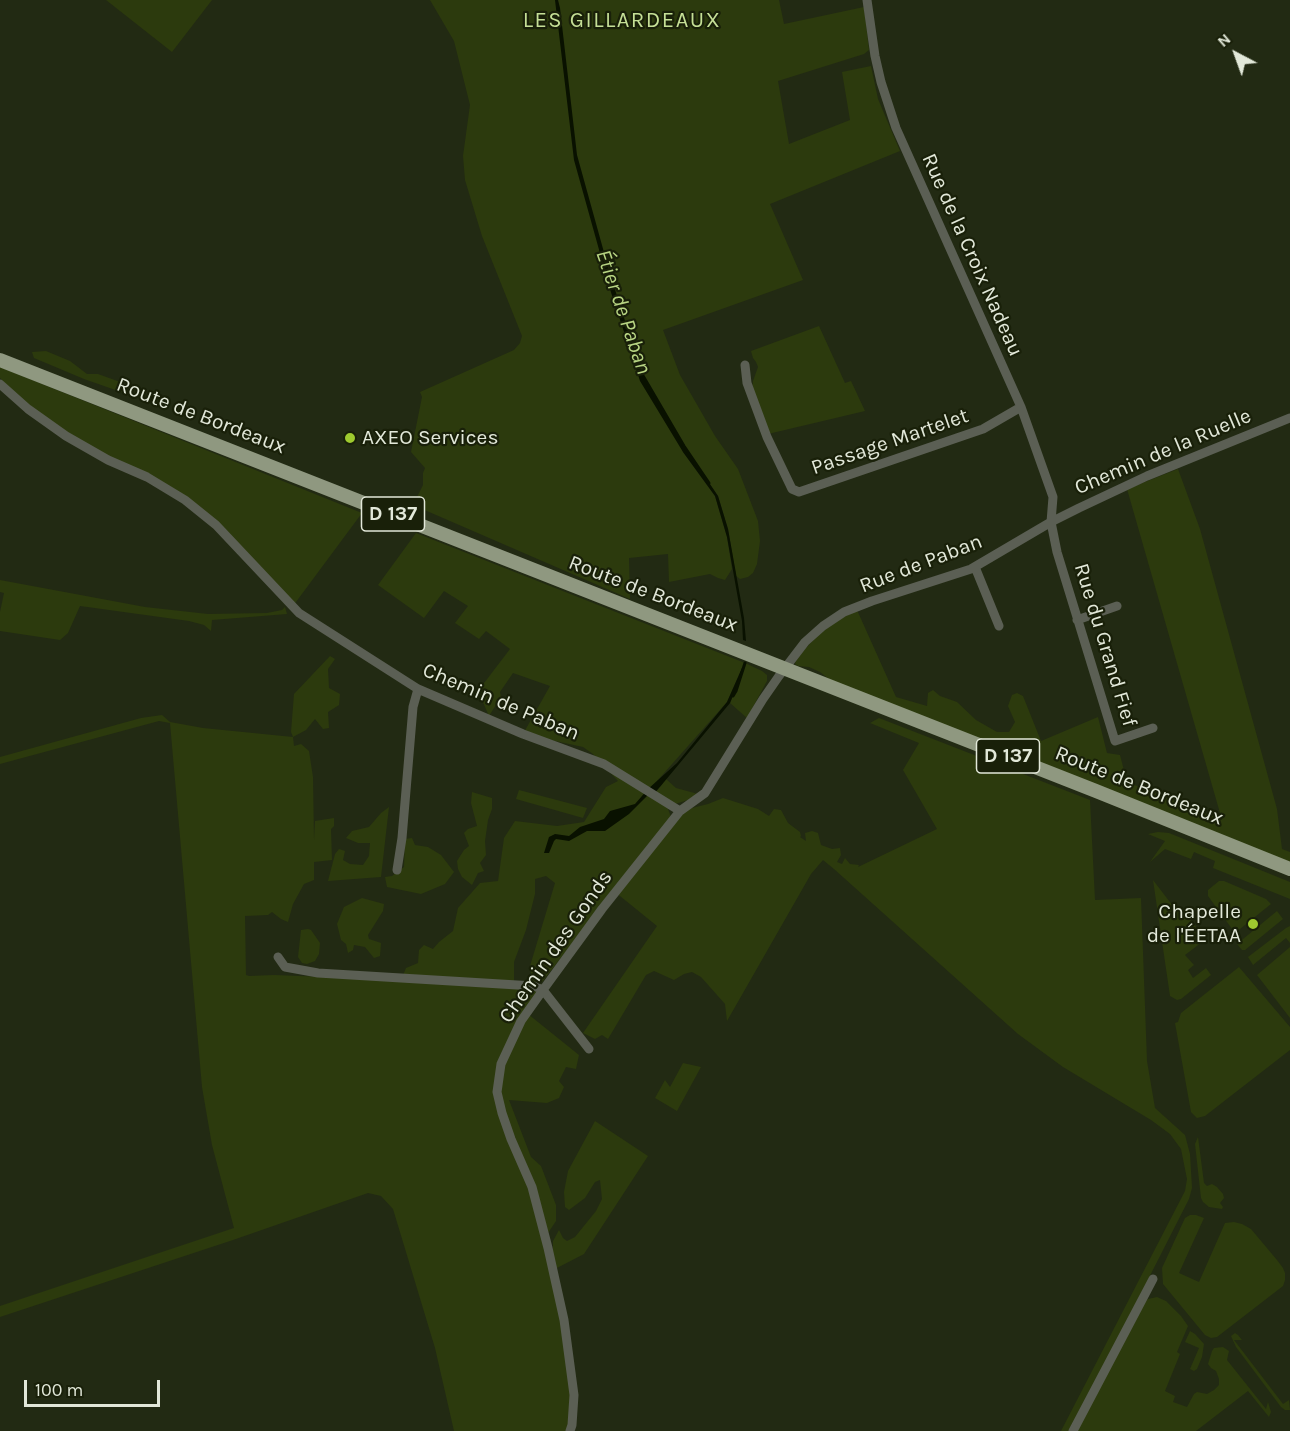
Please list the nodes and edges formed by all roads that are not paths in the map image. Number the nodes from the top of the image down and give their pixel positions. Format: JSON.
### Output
{"nodes":[{"id":1,"x":867,"y":0,"type":"edge"},
{"id":2,"x":0,"y":360,"type":"edge"},
{"id":3,"x":745,"y":365,"type":"dead end"},
{"id":4,"x":0,"y":384,"type":"edge"},
{"id":5,"x":1021,"y":407,"type":"junction"},
{"id":6,"x":1290,"y":418,"type":"edge"},
{"id":7,"x":1052,"y":522,"type":"junction"},
{"id":8,"x":975,"y":567,"type":"junction"},
{"id":9,"x":1118,"y":606,"type":"dead end"},
{"id":10,"x":1077,"y":620,"type":"junction"},
{"id":11,"x":999,"y":626,"type":"dead end"},
{"id":12,"x":786,"y":669,"type":"junction"},
{"id":13,"x":418,"y":689,"type":"junction"},
{"id":14,"x":1154,"y":728,"type":"dead end"},
{"id":15,"x":680,"y":811,"type":"junction"},
{"id":16,"x":1290,"y":869,"type":"edge"},
{"id":17,"x":397,"y":870,"type":"dead end"},
{"id":18,"x":278,"y":957,"type":"dead end"},
{"id":19,"x":543,"y":990,"type":"junction"},
{"id":20,"x":589,"y":1049,"type":"dead end"},
{"id":21,"x":1153,"y":1279,"type":"dead end"},
{"id":22,"x":570,"y":1431,"type":"edge"},
{"id":23,"x":1073,"y":1431,"type":"edge"}],
"edges":[{"from":1,"to":5,"type":"street","name":"Rue de la Croix Nadeau"},
{"from":2,"to":12,"type":"main road","name":"Route de Bordeaux","number":"D 137"},
{"from":3,"to":5,"type":"street","name":"Passage Martelet"},
{"from":4,"to":13,"type":"street","name":"Chemin de Paban"},
{"from":5,"to":7,"type":"street","name":"Rue de la Croix Nadeau"},
{"from":6,"to":7,"type":"street","name":"Chemin de la Ruelle"},
{"from":7,"to":8,"type":"street","name":"Rue de Paban"},
{"from":7,"to":10,"type":"street","name":"Rue du Grand Fief"},
{"from":8,"to":11,"type":"street"},
{"from":8,"to":12,"type":"street","name":"Rue de Paban"},
{"from":9,"to":10,"type":"street"},
{"from":10,"to":14,"type":"street","name":"Rue du Grand Fief"},
{"from":12,"to":15,"type":"street","name":"Chemin des Gonds"},
{"from":12,"to":16,"type":"main road","name":"Route de Bordeaux","number":"D 137"},
{"from":13,"to":15,"type":"street","name":"Chemin de Paban"},
{"from":13,"to":17,"type":"street"},
{"from":15,"to":19,"type":"street","name":"Chemin des Gonds"},
{"from":18,"to":19,"type":"street"},
{"from":19,"to":20,"type":"street"},
{"from":19,"to":22,"type":"street","name":"Chemin des Gonds"},
{"from":21,"to":23,"type":"street"}]}
